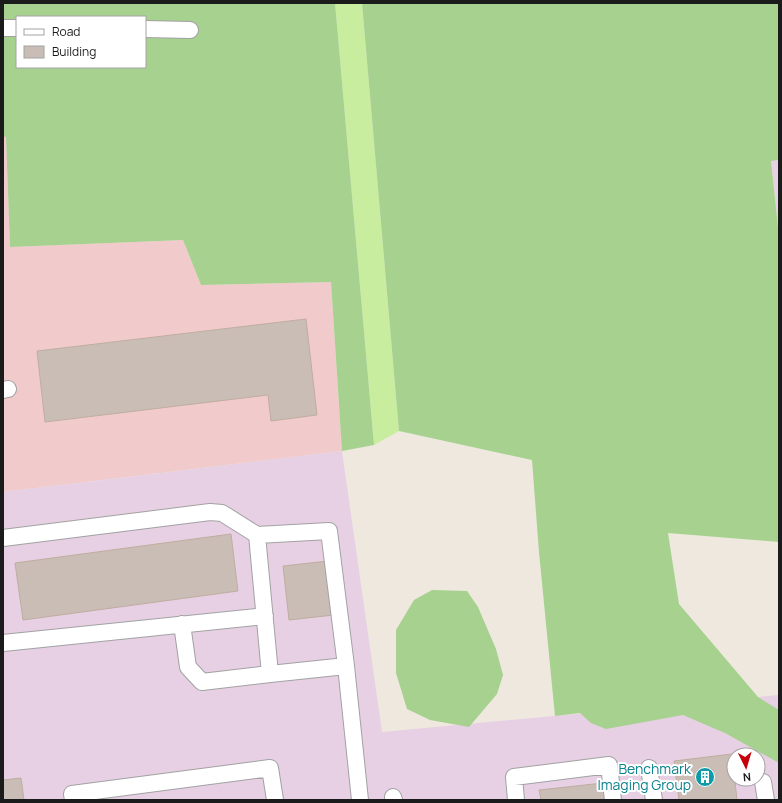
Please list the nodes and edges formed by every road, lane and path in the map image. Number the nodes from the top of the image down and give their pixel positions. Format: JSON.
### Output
{"nodes":[{"id":1,"x":3,"y":28,"type":"edge"},
{"id":2,"x":16,"y":28,"type":"edge"},
{"id":3,"x":146,"y":29,"type":"edge"},
{"id":4,"x":190,"y":30,"type":"dead end"},
{"id":5,"x":257,"y":535,"type":"junction"},
{"id":6,"x":3,"y":538,"type":"edge"},
{"id":7,"x":265,"y":616,"type":"junction"},
{"id":8,"x":182,"y":624,"type":"junction"},
{"id":9,"x":3,"y":643,"type":"edge"},
{"id":10,"x":346,"y":666,"type":"junction"},
{"id":11,"x":270,"y":674,"type":"junction"},
{"id":12,"x":649,"y":768,"type":"dead end"},
{"id":13,"x":764,"y":787,"type":"edge"},
{"id":14,"x":73,"y":800,"type":"edge"},
{"id":15,"x":275,"y":800,"type":"edge"},
{"id":16,"x":360,"y":800,"type":"edge"},
{"id":17,"x":516,"y":800,"type":"edge"},
{"id":18,"x":613,"y":800,"type":"edge"},
{"id":19,"x":654,"y":800,"type":"edge"},
{"id":20,"x":766,"y":800,"type":"edge"}],
"edges":[{"from":1,"to":2,"type":"lane"},
{"from":3,"to":4,"type":"lane"},
{"from":5,"to":6,"type":"lane"},
{"from":5,"to":7,"type":"lane"},
{"from":5,"to":10,"type":"lane"},
{"from":7,"to":8,"type":"lane"},
{"from":7,"to":11,"type":"lane"},
{"from":8,"to":9,"type":"lane"},
{"from":8,"to":11,"type":"lane"},
{"from":10,"to":11,"type":"lane"},
{"from":10,"to":16,"type":"lane"},
{"from":12,"to":19,"type":"lane"},
{"from":13,"to":20,"type":"lane"},
{"from":14,"to":15,"type":"lane"},
{"from":17,"to":18,"type":"lane"}]}
